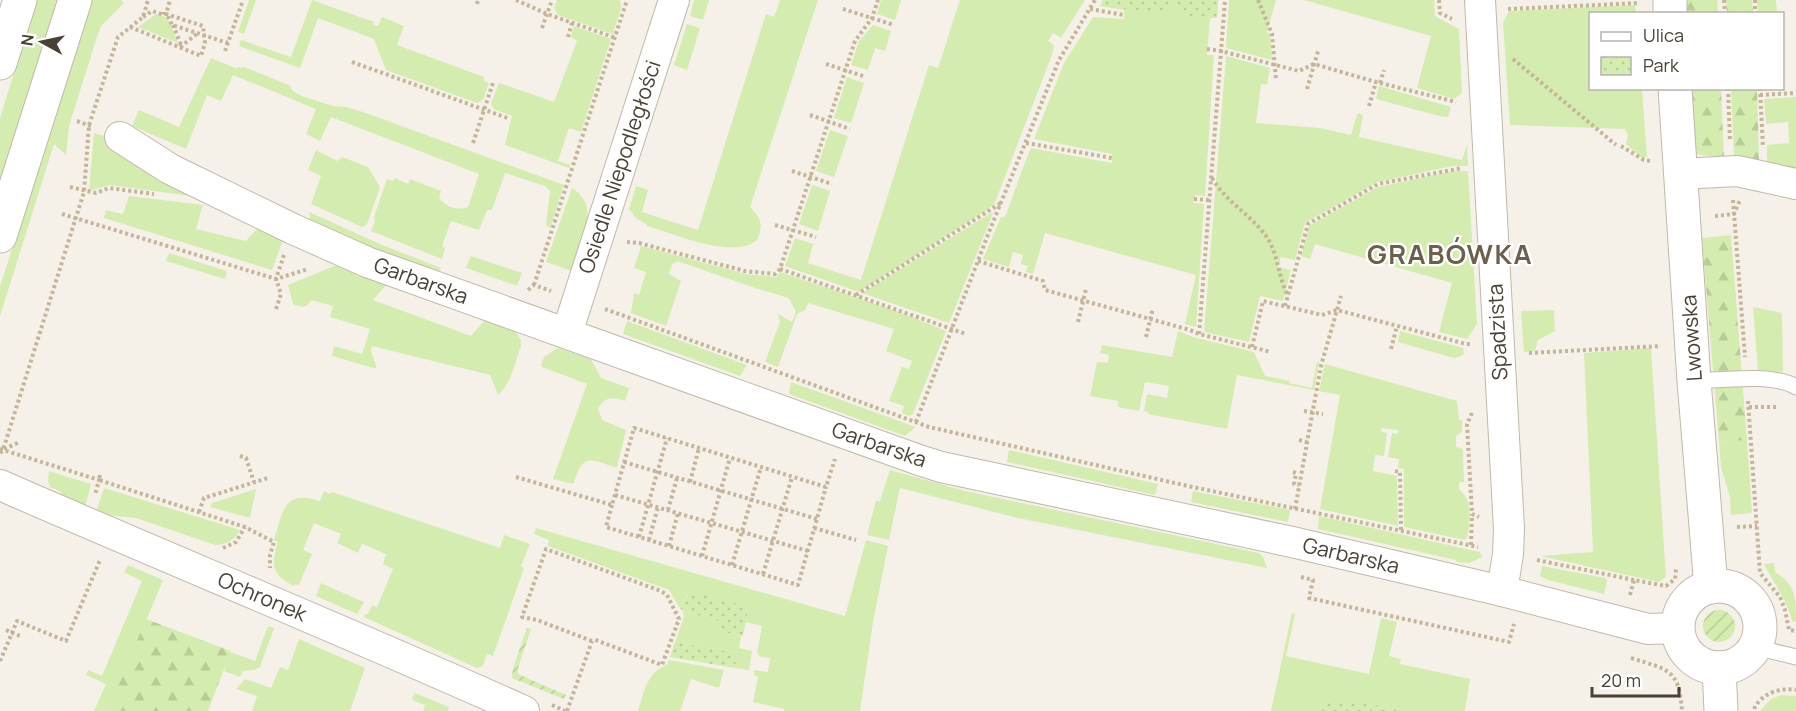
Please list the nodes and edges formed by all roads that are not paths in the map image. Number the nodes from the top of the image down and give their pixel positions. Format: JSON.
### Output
{"nodes":[{"id":1,"x":20,"y":0,"type":"edge"},
{"id":2,"x":75,"y":0,"type":"edge"},
{"id":3,"x":674,"y":0,"type":"edge"},
{"id":4,"x":1655,"y":1,"type":"edge"},
{"id":5,"x":1489,"y":5,"type":"edge"},
{"id":6,"x":1668,"y":12,"type":"edge"},
{"id":7,"x":0,"y":63,"type":"edge"},
{"id":8,"x":1676,"y":90,"type":"edge"},
{"id":9,"x":120,"y":137,"type":"dead end"},
{"id":10,"x":1681,"y":174,"type":"junction"},
{"id":11,"x":1796,"y":184,"type":"edge"},
{"id":12,"x":0,"y":236,"type":"edge"},
{"id":13,"x":567,"y":333,"type":"junction"},
{"id":14,"x":1694,"y":381,"type":"junction"},
{"id":15,"x":1796,"y":387,"type":"edge"},
{"id":16,"x":0,"y":485,"type":"edge"},
{"id":17,"x":1711,"y":587,"type":"junction"},
{"id":18,"x":1502,"y":591,"type":"junction"},
{"id":19,"x":1678,"y":628,"type":"junction"},
{"id":20,"x":1755,"y":647,"type":"junction"},
{"id":21,"x":1796,"y":657,"type":"edge"},
{"id":22,"x":1719,"y":668,"type":"junction"},
{"id":23,"x":524,"y":711,"type":"edge"},
{"id":24,"x":1721,"y":711,"type":"edge"}],
"edges":[{"from":1,"to":7,"type":"street"},
{"from":2,"to":12,"type":"street"},
{"from":3,"to":13,"type":"street","name":"Osiedle Niepodległości"},
{"from":4,"to":6,"type":"street"},
{"from":5,"to":18,"type":"street","name":"Spadzista"},
{"from":8,"to":10,"type":"street","name":"Lwowska"},
{"from":9,"to":13,"type":"street","name":"Garbarska"},
{"from":10,"to":11,"type":"street"},
{"from":10,"to":14,"type":"street","name":"Lwowska"},
{"from":13,"to":18,"type":"street","name":"Garbarska"},
{"from":14,"to":15,"type":"lane"},
{"from":14,"to":17,"type":"street","name":"Lwowska"},
{"from":16,"to":23,"type":"street","name":"Ochronek"},
{"from":17,"to":19,"type":"street"},
{"from":17,"to":20,"type":"street"},
{"from":18,"to":19,"type":"street","name":"Garbarska"},
{"from":19,"to":22,"type":"street"},
{"from":20,"to":21,"type":"lane"},
{"from":20,"to":22,"type":"street"},
{"from":22,"to":24,"type":"street"}]}
